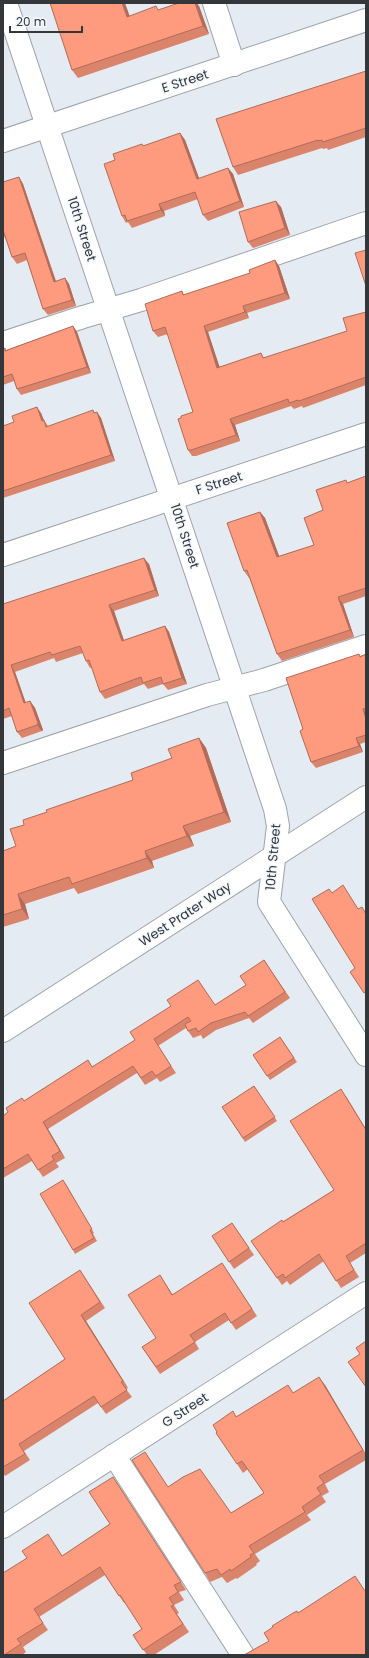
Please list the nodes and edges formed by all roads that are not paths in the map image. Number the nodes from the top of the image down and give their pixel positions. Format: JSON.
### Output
{"nodes":[{"id":1,"x":6,"y":3,"type":"edge"},
{"id":2,"x":214,"y":3,"type":"edge"},
{"id":3,"x":366,"y":20,"type":"edge"},
{"id":4,"x":234,"y":65,"type":"junction"},
{"id":5,"x":48,"y":126,"type":"junction"},
{"id":6,"x":3,"y":141,"type":"edge"},
{"id":7,"x":366,"y":223,"type":"edge"},
{"id":8,"x":108,"y":309,"type":"junction"},
{"id":9,"x":3,"y":343,"type":"edge"},
{"id":10,"x":366,"y":434,"type":"edge"},
{"id":11,"x":172,"y":498,"type":"junction"},
{"id":12,"x":3,"y":554,"type":"edge"},
{"id":13,"x":366,"y":646,"type":"edge"},
{"id":14,"x":235,"y":688,"type":"junction"},
{"id":15,"x":3,"y":763,"type":"edge"},
{"id":16,"x":366,"y":797,"type":"edge"},
{"id":17,"x":274,"y":856,"type":"junction"},
{"id":18,"x":3,"y":1031,"type":"edge"},
{"id":19,"x":366,"y":1055,"type":"edge"},
{"id":20,"x":366,"y":1294,"type":"edge"},
{"id":21,"x":114,"y":1456,"type":"junction"},
{"id":22,"x":3,"y":1527,"type":"edge"},
{"id":23,"x":243,"y":1655,"type":"edge"}],
"edges":[{"from":1,"to":5,"type":"street","name":"10th Street"},
{"from":2,"to":4,"type":"street"},
{"from":3,"to":4,"type":"street","name":"E Street"},
{"from":4,"to":5,"type":"street","name":"E Street"},
{"from":5,"to":6,"type":"street","name":"E Street"},
{"from":5,"to":8,"type":"street","name":"10th Street"},
{"from":7,"to":8,"type":"street"},
{"from":8,"to":9,"type":"street"},
{"from":8,"to":11,"type":"street","name":"10th Street"},
{"from":10,"to":11,"type":"street","name":"F Street"},
{"from":11,"to":12,"type":"street","name":"F Street"},
{"from":11,"to":14,"type":"street","name":"10th Street"},
{"from":13,"to":14,"type":"street"},
{"from":14,"to":15,"type":"street"},
{"from":14,"to":17,"type":"street","name":"10th Street"},
{"from":16,"to":17,"type":"street","name":"West Prater Way"},
{"from":17,"to":18,"type":"street","name":"West Prater Way"},
{"from":17,"to":19,"type":"street","name":"10th Street"},
{"from":20,"to":21,"type":"street","name":"G Street"},
{"from":21,"to":22,"type":"street","name":"G Street"},
{"from":21,"to":23,"type":"street"}]}
